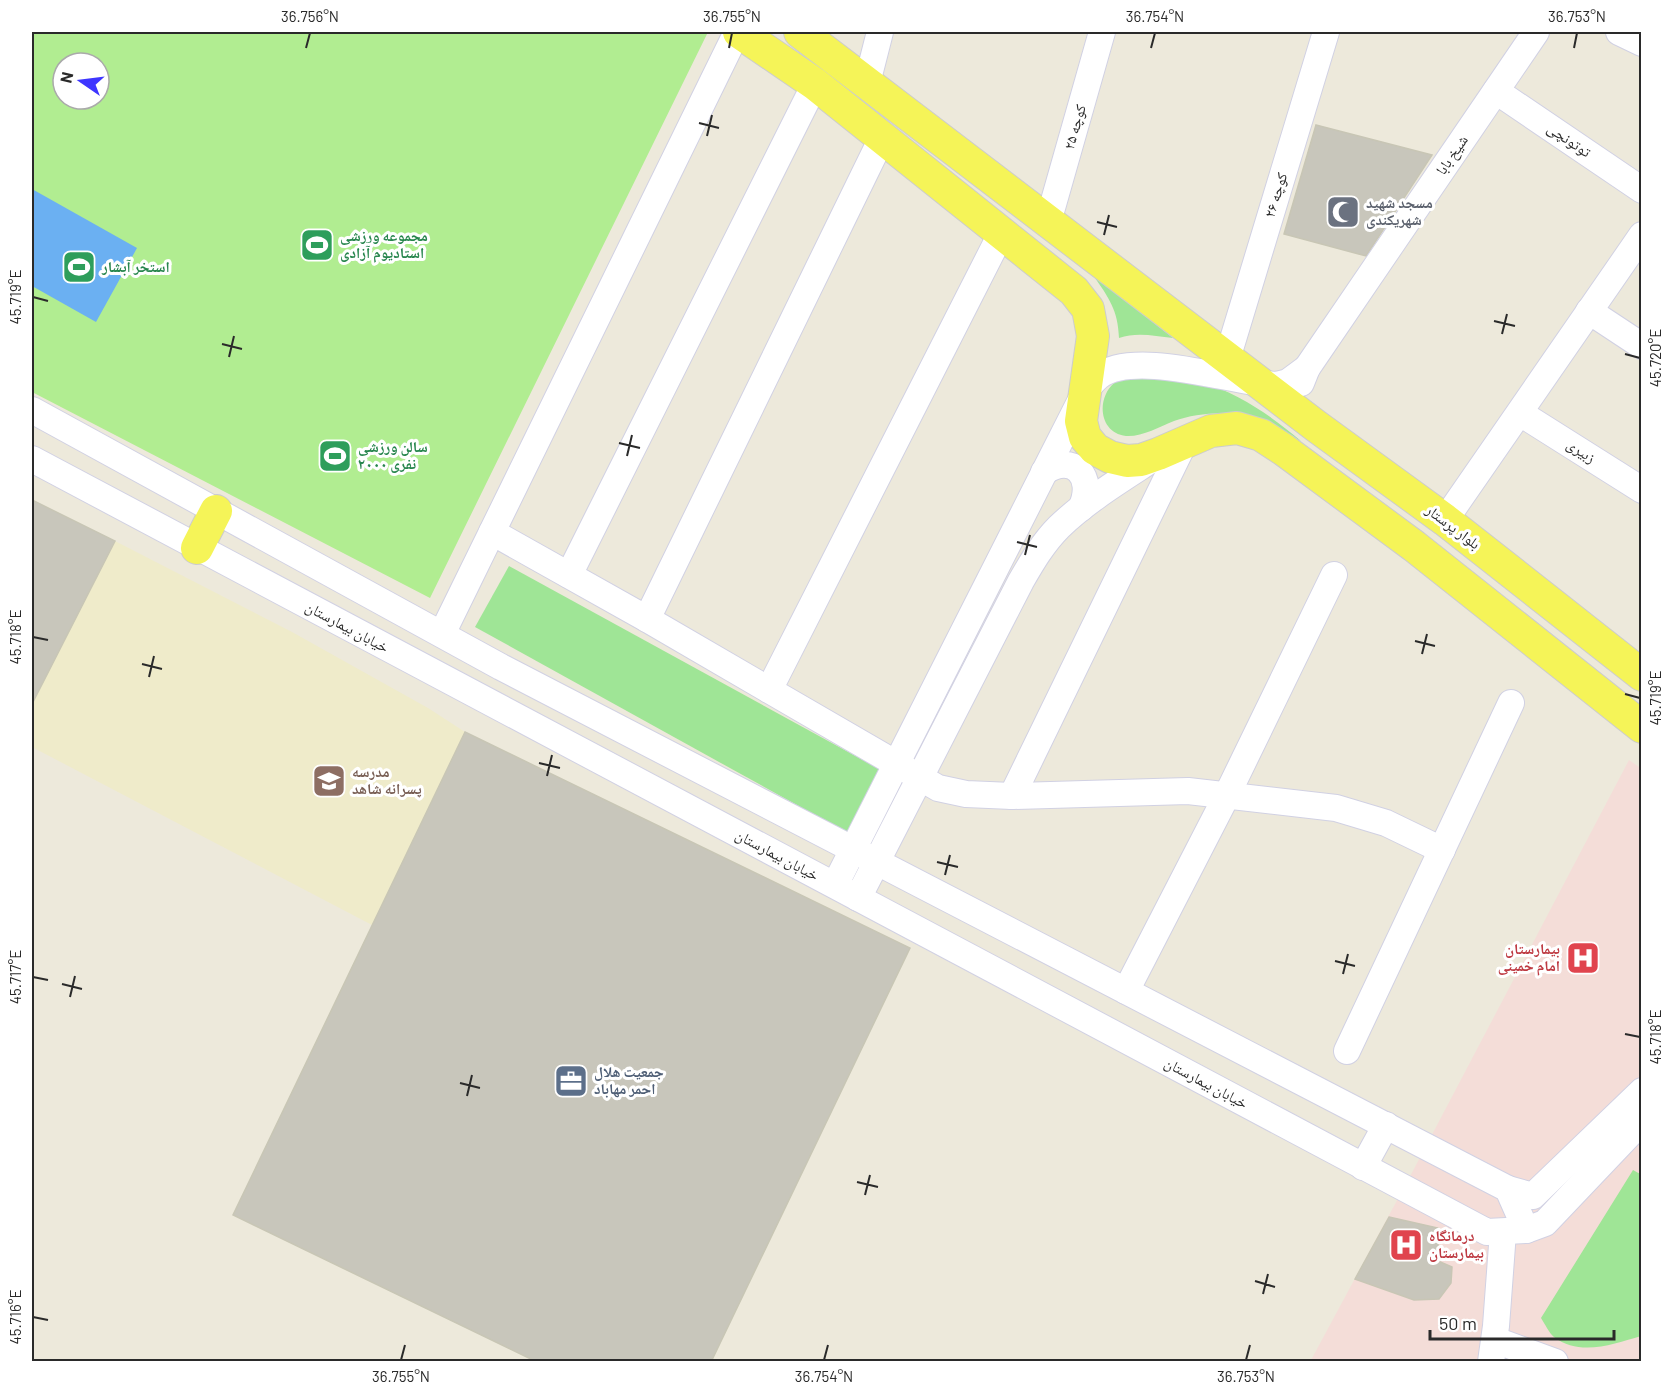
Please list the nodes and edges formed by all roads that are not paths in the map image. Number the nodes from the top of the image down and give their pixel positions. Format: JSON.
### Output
{"nodes":[{"id":1,"x":738,"y":32,"type":"edge"},
{"id":2,"x":800,"y":32,"type":"edge"},
{"id":3,"x":880,"y":32,"type":"edge"},
{"id":4,"x":1102,"y":32,"type":"edge"},
{"id":5,"x":1326,"y":32,"type":"edge"},
{"id":6,"x":1536,"y":32,"type":"edge"},
{"id":7,"x":1618,"y":32,"type":"edge"},
{"id":8,"x":1641,"y":43,"type":"edge"},
{"id":9,"x":867,"y":83,"type":"junction"},
{"id":10,"x":815,"y":84,"type":"junction"},
{"id":11,"x":1496,"y":90,"type":"junction"},
{"id":12,"x":848,"y":111,"type":"junction"},
{"id":13,"x":882,"y":138,"type":"junction"},
{"id":14,"x":1641,"y":190,"type":"edge"},
{"id":15,"x":1048,"y":222,"type":"junction"},
{"id":16,"x":1002,"y":232,"type":"junction"},
{"id":17,"x":1641,"y":235,"type":"edge"},
{"id":18,"x":1589,"y":311,"type":"junction"},
{"id":19,"x":1641,"y":345,"type":"edge"},
{"id":20,"x":1227,"y":359,"type":"junction"},
{"id":21,"x":1308,"y":368,"type":"junction"},
{"id":22,"x":1260,"y":384,"type":"junction"},
{"id":23,"x":1086,"y":390,"type":"junction"},
{"id":24,"x":32,"y":410,"type":"edge"},
{"id":25,"x":1520,"y":413,"type":"junction"},
{"id":26,"x":1316,"y":426,"type":"junction"},
{"id":27,"x":1172,"y":448,"type":"junction"},
{"id":28,"x":32,"y":459,"type":"edge"},
{"id":29,"x":1044,"y":472,"type":"junction"},
{"id":30,"x":1641,"y":490,"type":"edge"},
{"id":31,"x":1081,"y":508,"type":"junction"},
{"id":32,"x":216,"y":511,"type":"junction"},
{"id":33,"x":1445,"y":520,"type":"junction"},
{"id":34,"x":492,"y":532,"type":"junction"},
{"id":35,"x":197,"y":548,"type":"junction"},
{"id":36,"x":568,"y":574,"type":"junction"},
{"id":37,"x":1334,"y":575,"type":"dead end"},
{"id":38,"x":647,"y":618,"type":"junction"},
{"id":39,"x":442,"y":634,"type":"junction"},
{"id":40,"x":1641,"y":675,"type":"edge"},
{"id":41,"x":769,"y":690,"type":"junction"},
{"id":42,"x":1511,"y":703,"type":"dead end"},
{"id":43,"x":1641,"y":727,"type":"edge"},
{"id":44,"x":908,"y":771,"type":"junction"},
{"id":45,"x":1012,"y":796,"type":"junction"},
{"id":46,"x":1226,"y":797,"type":"junction"},
{"id":47,"x":854,"y":850,"type":"junction"},
{"id":48,"x":1442,"y":850,"type":"junction"},
{"id":49,"x":876,"y":862,"type":"junction"},
{"id":50,"x":835,"y":885,"type":"junction"},
{"id":51,"x":858,"y":898,"type":"junction"},
{"id":52,"x":1126,"y":991,"type":"junction"},
{"id":53,"x":1347,"y":1051,"type":"dead end"},
{"id":54,"x":1641,"y":1091,"type":"edge"},
{"id":55,"x":1641,"y":1120,"type":"edge"},
{"id":56,"x":1386,"y":1125,"type":"junction"},
{"id":57,"x":1363,"y":1167,"type":"junction"},
{"id":58,"x":1508,"y":1189,"type":"junction"},
{"id":59,"x":1515,"y":1231,"type":"junction"},
{"id":60,"x":1493,"y":1351,"type":"edge"},
{"id":61,"x":1555,"y":1362,"type":"edge"}],
"edges":[{"from":1,"to":10,"type":"main road"},
{"from":1,"to":34,"type":"street"},
{"from":2,"to":9,"type":"main road","name":"بلوار پرستار"},
{"from":3,"to":9,"type":"street"},
{"from":4,"to":15,"type":"street","name":"کوچه ۲۵"},
{"from":5,"to":20,"type":"street","name":"کوچه ۲۶"},
{"from":6,"to":11,"type":"street","name":"شیخ بابا"},
{"from":7,"to":8,"type":"street"},
{"from":9,"to":12,"type":"main road"},
{"from":9,"to":15,"type":"main road","name":"بلوار پرستار"},
{"from":10,"to":12,"type":"main road"},
{"from":10,"to":36,"type":"street"},
{"from":11,"to":14,"type":"street","name":"توتونچی"},
{"from":11,"to":21,"type":"street","name":"شیخ بابا"},
{"from":12,"to":13,"type":"main road"},
{"from":13,"to":16,"type":"main road"},
{"from":13,"to":38,"type":"street"},
{"from":15,"to":20,"type":"main road","name":"بلوار پرستار"},
{"from":16,"to":23,"type":"main road"},
{"from":16,"to":41,"type":"street"},
{"from":17,"to":18,"type":"street"},
{"from":18,"to":19,"type":"street"},
{"from":18,"to":25,"type":"street"},
{"from":20,"to":22,"type":"main road","name":"بلوار پرستار"},
{"from":21,"to":22,"type":"street"},
{"from":21,"to":26,"type":"street"},
{"from":22,"to":23,"type":"street"},
{"from":22,"to":26,"type":"main road","name":"بلوار پرستار"},
{"from":23,"to":27,"type":"main road"},
{"from":23,"to":29,"type":"street"},
{"from":24,"to":32,"type":"street"},
{"from":25,"to":30,"type":"street","name":"زبیری"},
{"from":25,"to":33,"type":"street"},
{"from":26,"to":33,"type":"main road","name":"بلوار پرستار"},
{"from":27,"to":31,"type":"street"},
{"from":27,"to":43,"type":"main road"},
{"from":27,"to":45,"type":"street"},
{"from":28,"to":35,"type":"street","name":"خیابان بیمارستان"},
{"from":29,"to":31,"type":"street"},
{"from":29,"to":44,"type":"street"},
{"from":31,"to":44,"type":"street"},
{"from":32,"to":35,"type":"main road"},
{"from":32,"to":39,"type":"street"},
{"from":33,"to":40,"type":"main road","name":"بلوار پرستار"},
{"from":34,"to":36,"type":"street"},
{"from":34,"to":39,"type":"street"},
{"from":35,"to":50,"type":"street","name":"خیابان بیمارستان"},
{"from":36,"to":38,"type":"street"},
{"from":37,"to":46,"type":"street"},
{"from":38,"to":41,"type":"street"},
{"from":39,"to":47,"type":"street"},
{"from":41,"to":44,"type":"street"},
{"from":42,"to":48,"type":"street"},
{"from":44,"to":45,"type":"street"},
{"from":44,"to":47,"type":"street"},
{"from":44,"to":49,"type":"street"},
{"from":45,"to":46,"type":"street"},
{"from":46,"to":48,"type":"street"},
{"from":46,"to":52,"type":"street"},
{"from":47,"to":49,"type":"street"},
{"from":47,"to":50,"type":"street"},
{"from":48,"to":53,"type":"street"},
{"from":49,"to":51,"type":"street"},
{"from":49,"to":52,"type":"street"},
{"from":50,"to":51,"type":"street","name":"خیابان بیمارستان"},
{"from":51,"to":57,"type":"street","name":"خیابان بیمارستان"},
{"from":52,"to":56,"type":"street"},
{"from":54,"to":58,"type":"street"},
{"from":55,"to":59,"type":"street"},
{"from":56,"to":57,"type":"street"},
{"from":56,"to":58,"type":"street"},
{"from":57,"to":59,"type":"street","name":"خیابان بیمارستان"},
{"from":58,"to":59,"type":"street"},
{"from":59,"to":60,"type":"street"},
{"from":60,"to":61,"type":"street"}]}
